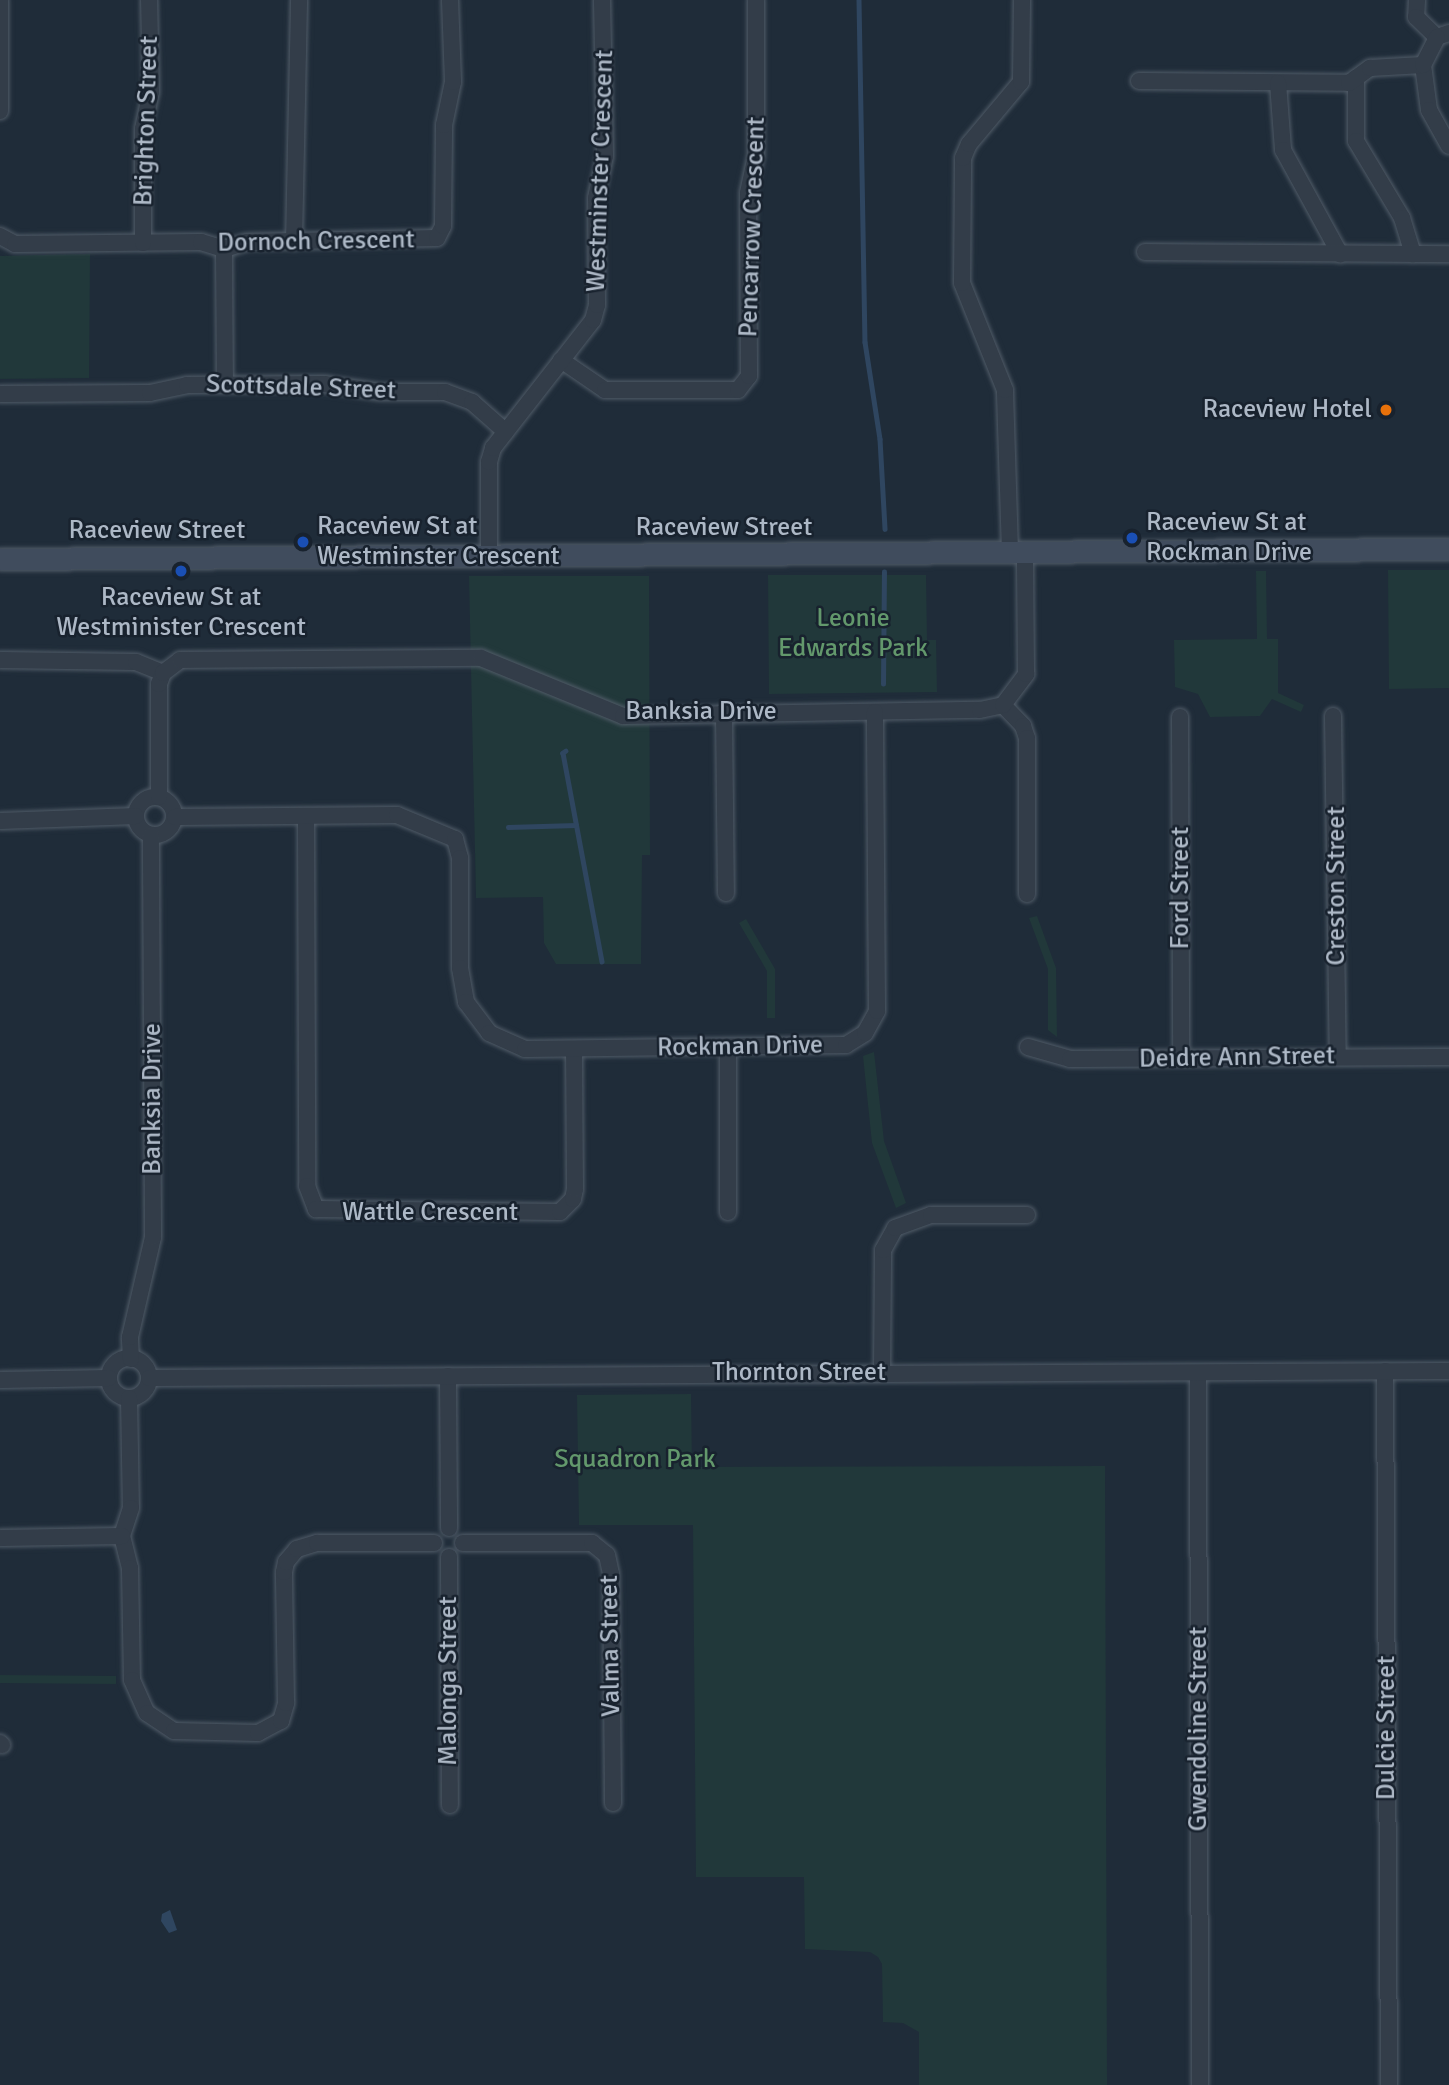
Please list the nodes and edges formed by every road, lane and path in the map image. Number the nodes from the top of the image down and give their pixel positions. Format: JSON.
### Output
{"nodes":[{"id":1,"x":0,"y":0,"type":"edge"},
{"id":2,"x":149,"y":0,"type":"edge"},
{"id":3,"x":299,"y":0,"type":"edge"},
{"id":4,"x":450,"y":0,"type":"edge"},
{"id":5,"x":602,"y":0,"type":"edge"},
{"id":6,"x":757,"y":0,"type":"edge"},
{"id":7,"x":1022,"y":0,"type":"edge"},
{"id":8,"x":1417,"y":0,"type":"edge"},
{"id":9,"x":1443,"y":35,"type":"edge"},
{"id":10,"x":1423,"y":65,"type":"junction"},
{"id":11,"x":1356,"y":78,"type":"junction"},
{"id":12,"x":1139,"y":81,"type":"dead end"},
{"id":13,"x":1278,"y":82,"type":"junction"},
{"id":14,"x":0,"y":111,"type":"edge"},
{"id":15,"x":1449,"y":146,"type":"edge"},
{"id":16,"x":0,"y":236,"type":"edge"},
{"id":17,"x":294,"y":242,"type":"junction"},
{"id":18,"x":143,"y":243,"type":"junction"},
{"id":19,"x":224,"y":249,"type":"junction"},
{"id":20,"x":1145,"y":252,"type":"dead end"},
{"id":21,"x":1340,"y":254,"type":"junction"},
{"id":22,"x":1413,"y":254,"type":"junction"},
{"id":23,"x":1449,"y":254,"type":"edge"},
{"id":24,"x":561,"y":360,"type":"junction"},
{"id":25,"x":225,"y":385,"type":"junction"},
{"id":26,"x":0,"y":394,"type":"edge"},
{"id":27,"x":506,"y":432,"type":"junction"},
{"id":28,"x":1449,"y":549,"type":"edge"},
{"id":29,"x":1018,"y":552,"type":"junction"},
{"id":30,"x":489,"y":558,"type":"junction"},
{"id":31,"x":0,"y":559,"type":"edge"},
{"id":32,"x":0,"y":660,"type":"edge"},
{"id":33,"x":163,"y":673,"type":"junction"},
{"id":34,"x":1003,"y":705,"type":"junction"},
{"id":35,"x":724,"y":712,"type":"junction"},
{"id":36,"x":875,"y":712,"type":"junction"},
{"id":37,"x":1333,"y":716,"type":"dead end"},
{"id":38,"x":1181,"y":718,"type":"dead end"},
{"id":39,"x":159,"y":797,"type":"junction"},
{"id":40,"x":136,"y":816,"type":"junction"},
{"id":41,"x":306,"y":816,"type":"junction"},
{"id":42,"x":175,"y":817,"type":"junction"},
{"id":43,"x":0,"y":821,"type":"edge"},
{"id":44,"x":151,"y":835,"type":"junction"},
{"id":45,"x":726,"y":892,"type":"dead end"},
{"id":46,"x":1027,"y":894,"type":"dead end"},
{"id":47,"x":1028,"y":1046,"type":"dead end"},
{"id":48,"x":574,"y":1049,"type":"junction"},
{"id":49,"x":728,"y":1049,"type":"junction"},
{"id":50,"x":1338,"y":1056,"type":"junction"},
{"id":51,"x":1449,"y":1057,"type":"edge"},
{"id":52,"x":1181,"y":1058,"type":"junction"},
{"id":53,"x":727,"y":1212,"type":"dead end"},
{"id":54,"x":1027,"y":1215,"type":"dead end"},
{"id":55,"x":131,"y":1359,"type":"junction"},
{"id":56,"x":1385,"y":1371,"type":"junction"},
{"id":57,"x":1449,"y":1371,"type":"edge"},
{"id":58,"x":882,"y":1372,"type":"junction"},
{"id":59,"x":1198,"y":1373,"type":"junction"},
{"id":60,"x":448,"y":1376,"type":"junction"},
{"id":61,"x":109,"y":1378,"type":"junction"},
{"id":62,"x":149,"y":1378,"type":"junction"},
{"id":63,"x":0,"y":1380,"type":"edge"},
{"id":64,"x":129,"y":1398,"type":"junction"},
{"id":65,"x":449,"y":1528,"type":"junction"},
{"id":66,"x":122,"y":1536,"type":"junction"},
{"id":67,"x":0,"y":1538,"type":"edge"},
{"id":68,"x":463,"y":1542,"type":"junction"},
{"id":69,"x":433,"y":1543,"type":"junction"},
{"id":70,"x":449,"y":1558,"type":"junction"},
{"id":71,"x":613,"y":1803,"type":"dead end"},
{"id":72,"x":450,"y":1805,"type":"dead end"},
{"id":73,"x":1200,"y":2085,"type":"edge"},
{"id":74,"x":1389,"y":2085,"type":"edge"}],
"edges":[{"from":1,"to":14,"type":"street"},
{"from":2,"to":18,"type":"street","name":"Brighton Street"},
{"from":3,"to":17,"type":"street"},
{"from":4,"to":17,"type":"street","name":"Dornoch Crescent"},
{"from":5,"to":24,"type":"street","name":"Westminster Crescent"},
{"from":6,"to":24,"type":"street","name":"Pencarrow Crescent"},
{"from":7,"to":29,"type":"street"},
{"from":8,"to":9,"type":"street"},
{"from":9,"to":10,"type":"street"},
{"from":10,"to":11,"type":"street"},
{"from":10,"to":15,"type":"street"},
{"from":11,"to":13,"type":"street"},
{"from":11,"to":22,"type":"street"},
{"from":12,"to":13,"type":"street"},
{"from":13,"to":21,"type":"street"},
{"from":16,"to":18,"type":"street","name":"Dornoch Crescent"},
{"from":17,"to":19,"type":"street","name":"Dornoch Crescent"},
{"from":18,"to":19,"type":"street","name":"Dornoch Crescent"},
{"from":19,"to":25,"type":"street"},
{"from":20,"to":21,"type":"street"},
{"from":21,"to":22,"type":"street"},
{"from":22,"to":23,"type":"street"},
{"from":24,"to":27,"type":"street","name":"Westminster Crescent"},
{"from":25,"to":26,"type":"street","name":"Scottsdale Street"},
{"from":25,"to":27,"type":"street","name":"Scottsdale Street"},
{"from":27,"to":30,"type":"street","name":"Westminster Crescent"},
{"from":28,"to":29,"type":"street","name":"Raceview Street"},
{"from":29,"to":30,"type":"street","name":"Raceview Street"},
{"from":29,"to":34,"type":"street"},
{"from":30,"to":31,"type":"street","name":"Raceview Street"},
{"from":32,"to":33,"type":"street"},
{"from":33,"to":35,"type":"street","name":"Banksia Drive"},
{"from":33,"to":39,"type":"street"},
{"from":34,"to":36,"type":"street"},
{"from":34,"to":46,"type":"street"},
{"from":35,"to":36,"type":"street","name":"Banksia Drive"},
{"from":35,"to":45,"type":"street"},
{"from":36,"to":49,"type":"street","name":"Rockman Drive"},
{"from":37,"to":50,"type":"street","name":"Creston Street"},
{"from":38,"to":52,"type":"street","name":"Ford Street"},
{"from":39,"to":40,"type":"street"},
{"from":39,"to":42,"type":"street"},
{"from":40,"to":43,"type":"street"},
{"from":40,"to":44,"type":"street"},
{"from":41,"to":42,"type":"street","name":"Rockman Drive"},
{"from":41,"to":48,"type":"street","name":"Rockman Drive"},
{"from":41,"to":48,"type":"street","name":"Wattle Crescent"},
{"from":42,"to":44,"type":"street"},
{"from":44,"to":55,"type":"street","name":"Banksia Drive"},
{"from":47,"to":52,"type":"street","name":"Deidre Ann Street"},
{"from":48,"to":49,"type":"street","name":"Rockman Drive"},
{"from":49,"to":53,"type":"street"},
{"from":50,"to":51,"type":"street","name":"Deidre Ann Street"},
{"from":50,"to":52,"type":"street","name":"Deidre Ann Street"},
{"from":54,"to":58,"type":"street"},
{"from":55,"to":61,"type":"street"},
{"from":55,"to":62,"type":"street"},
{"from":56,"to":57,"type":"street","name":"Thornton Street"},
{"from":56,"to":59,"type":"street","name":"Thornton Street"},
{"from":56,"to":74,"type":"street","name":"Dulcie Street"},
{"from":58,"to":59,"type":"street","name":"Thornton Street"},
{"from":58,"to":60,"type":"street","name":"Thornton Street"},
{"from":59,"to":73,"type":"street","name":"Gwendoline Street"},
{"from":60,"to":62,"type":"street","name":"Thornton Street"},
{"from":60,"to":65,"type":"street"},
{"from":61,"to":63,"type":"street"},
{"from":61,"to":64,"type":"street"},
{"from":62,"to":64,"type":"street"},
{"from":64,"to":66,"type":"street"},
{"from":65,"to":68,"type":"street"},
{"from":65,"to":69,"type":"street"},
{"from":66,"to":67,"type":"street"},
{"from":66,"to":69,"type":"street"},
{"from":68,"to":70,"type":"street"},
{"from":68,"to":71,"type":"street","name":"Valma Street"},
{"from":69,"to":70,"type":"street"},
{"from":70,"to":72,"type":"street","name":"Malonga Street"}]}
